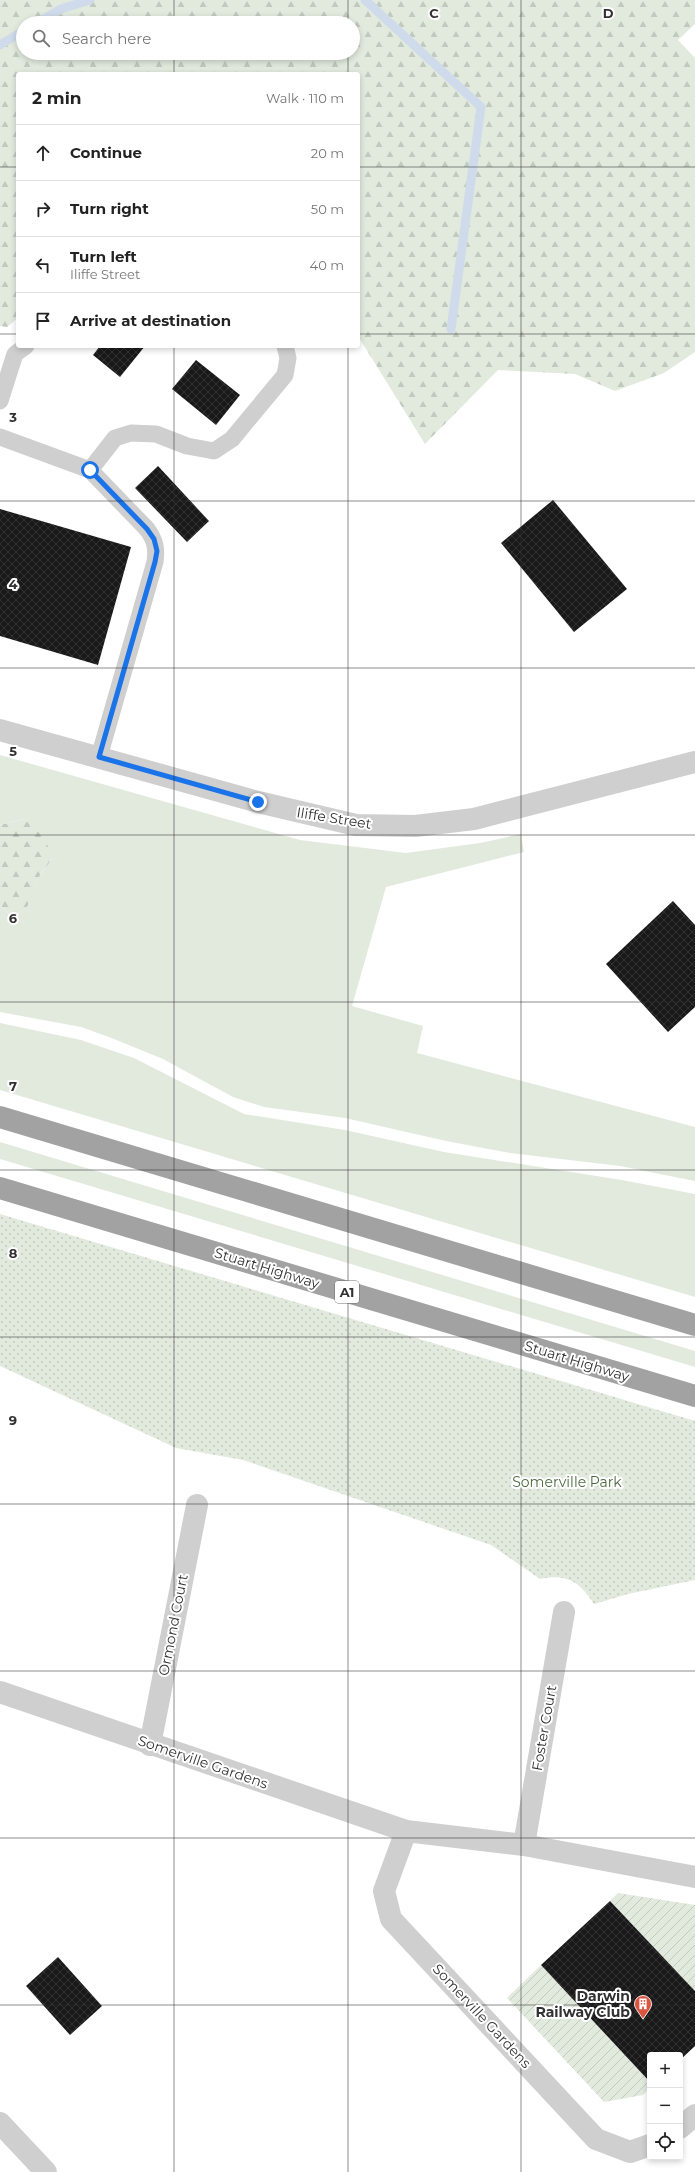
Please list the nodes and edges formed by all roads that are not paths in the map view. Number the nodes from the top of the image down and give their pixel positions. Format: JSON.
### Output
{"nodes":[{"id":1,"x":23,"y":348,"type":"edge"},
{"id":2,"x":286,"y":348,"type":"edge"},
{"id":3,"x":0,"y":400,"type":"edge"},
{"id":4,"x":0,"y":437,"type":"edge"},
{"id":5,"x":90,"y":470,"type":"junction"},
{"id":6,"x":0,"y":730,"type":"edge"},
{"id":7,"x":99,"y":757,"type":"junction"},
{"id":8,"x":695,"y":762,"type":"edge"},
{"id":9,"x":0,"y":1117,"type":"edge"},
{"id":10,"x":0,"y":1188,"type":"edge"},
{"id":11,"x":695,"y":1325,"type":"edge"},
{"id":12,"x":695,"y":1396,"type":"edge"},
{"id":13,"x":197,"y":1505,"type":"dead end"},
{"id":14,"x":564,"y":1612,"type":"dead end"},
{"id":15,"x":0,"y":1692,"type":"edge"},
{"id":16,"x":150,"y":1745,"type":"junction"},
{"id":17,"x":406,"y":1832,"type":"junction"},
{"id":18,"x":524,"y":1845,"type":"junction"},
{"id":19,"x":695,"y":1877,"type":"edge"},
{"id":20,"x":695,"y":2115,"type":"edge"},
{"id":21,"x":0,"y":2123,"type":"edge"},
{"id":22,"x":683,"y":2125,"type":"edge"},
{"id":23,"x":647,"y":2146,"type":"edge"},
{"id":24,"x":46,"y":2172,"type":"edge"}],
"edges":[{"from":1,"to":3,"type":"lane"},
{"from":2,"to":5,"type":"lane"},
{"from":4,"to":5,"type":"lane"},
{"from":5,"to":7,"type":"lane"},
{"from":6,"to":7,"type":"street","name":"Iliffe Street"},
{"from":7,"to":8,"type":"street","name":"Iliffe Street"},
{"from":9,"to":11,"type":"highway"},
{"from":10,"to":12,"type":"highway","name":"Stuart Highway","number":"A1"},
{"from":13,"to":16,"type":"street","name":"Ormond Court"},
{"from":14,"to":18,"type":"street","name":"Foster Court"},
{"from":15,"to":16,"type":"street","name":"Somerville Gardens"},
{"from":16,"to":17,"type":"street","name":"Somerville Gardens"},
{"from":17,"to":18,"type":"street","name":"Somerville Gardens"},
{"from":17,"to":23,"type":"street","name":"Somerville Gardens"},
{"from":18,"to":19,"type":"street","name":"Somerville Gardens"},
{"from":20,"to":22,"type":"street"},
{"from":21,"to":24,"type":"street"}]}
